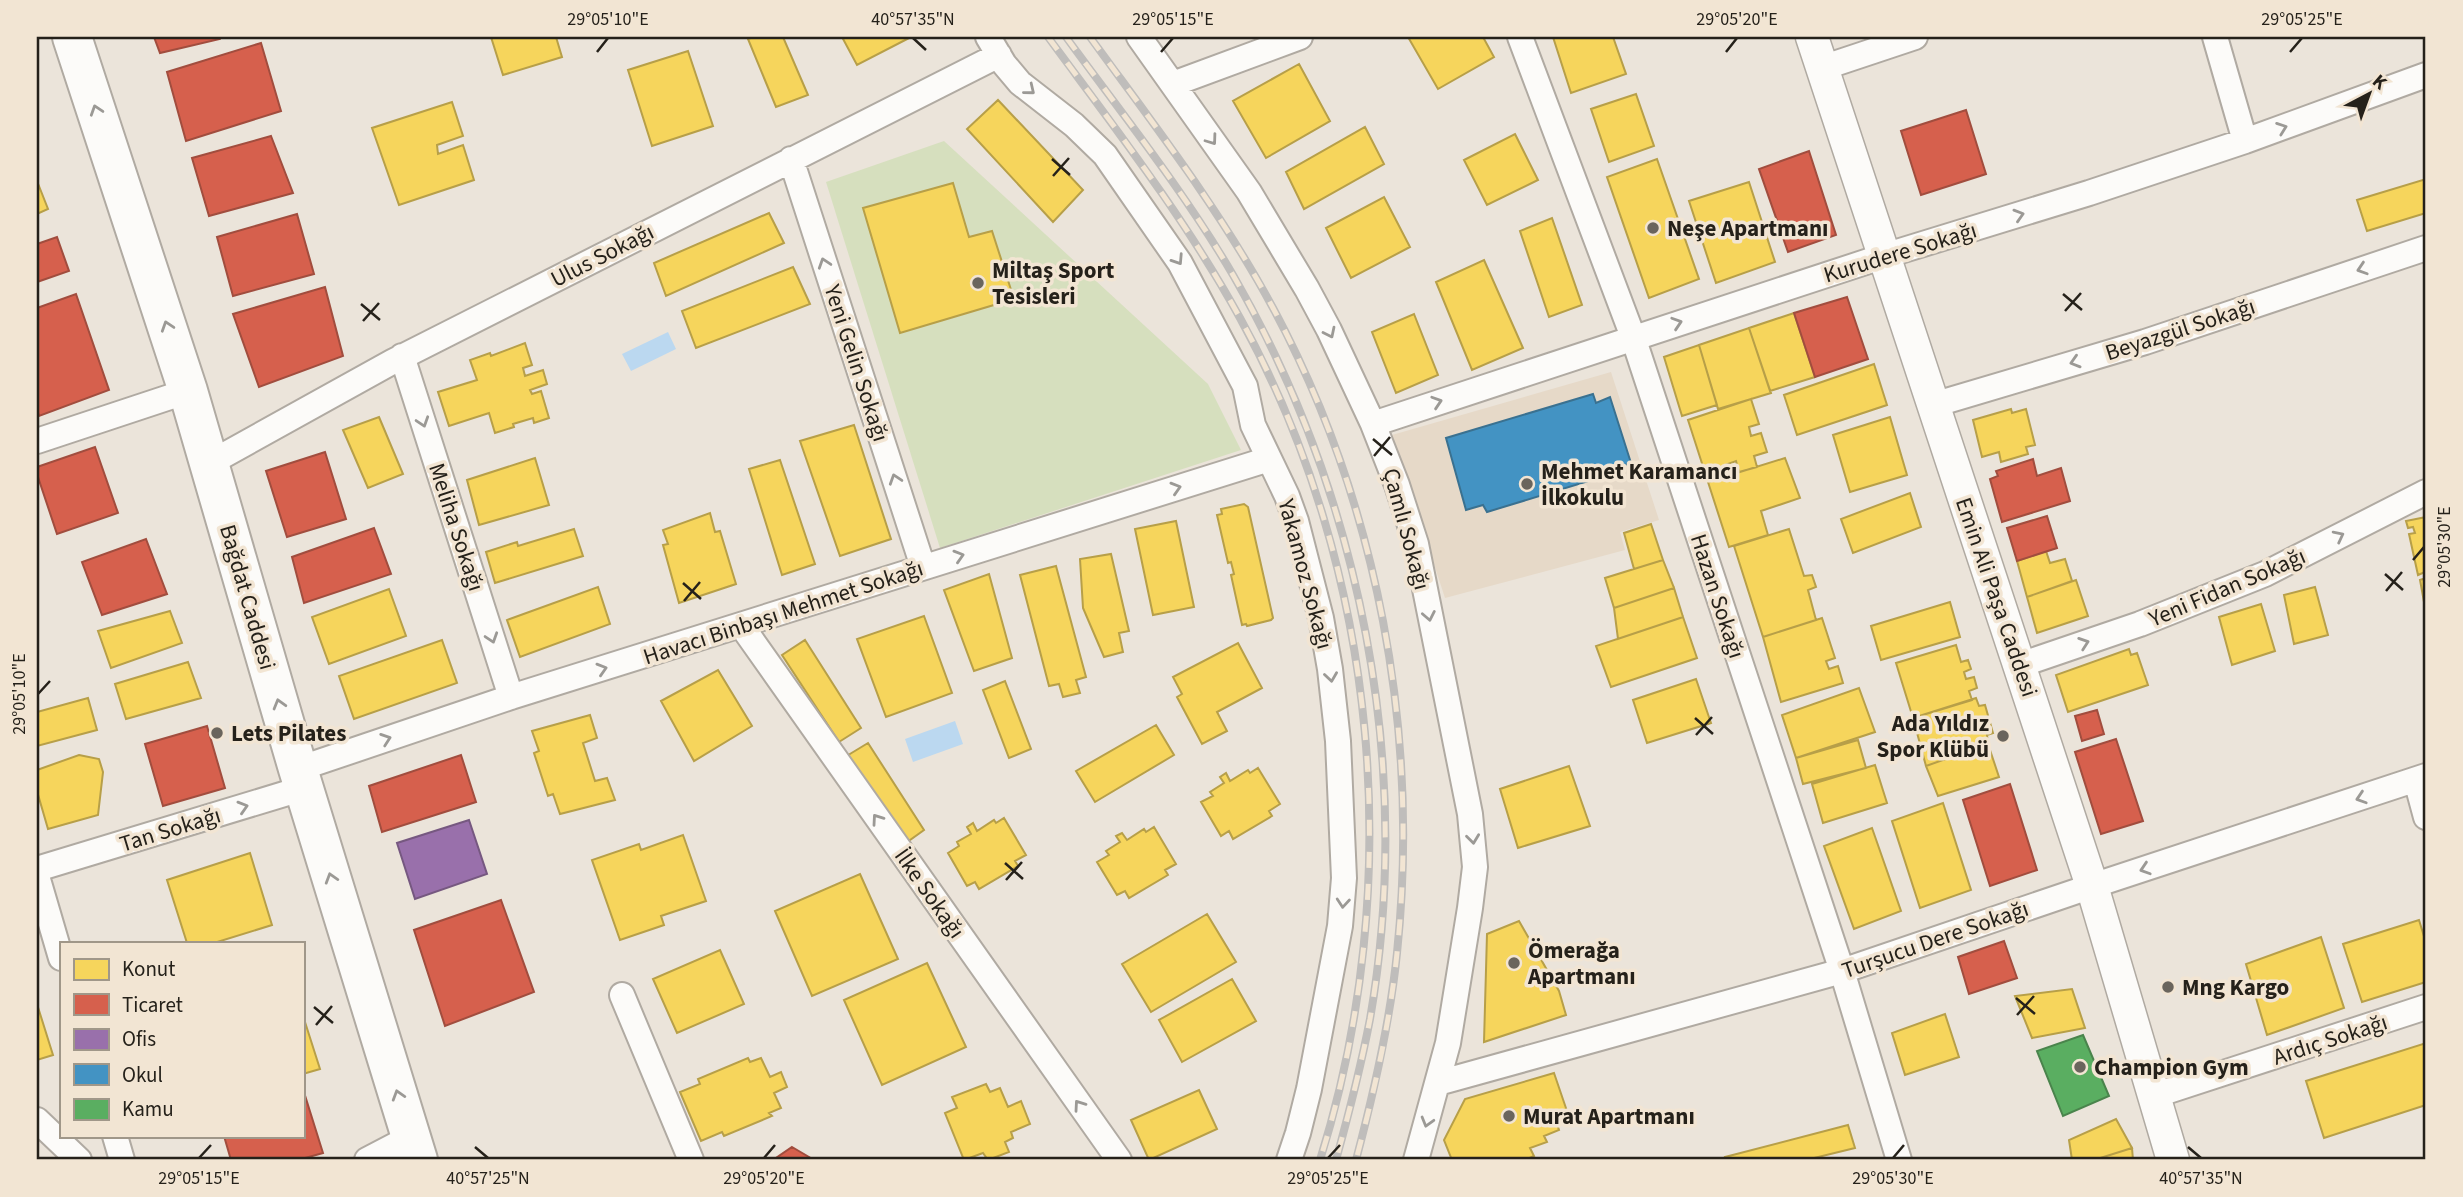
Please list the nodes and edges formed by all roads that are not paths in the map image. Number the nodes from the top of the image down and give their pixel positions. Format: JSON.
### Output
{"nodes":[{"id":1,"x":72,"y":37,"type":"edge"},
{"id":2,"x":1139,"y":37,"type":"edge"},
{"id":3,"x":1300,"y":37,"type":"edge"},
{"id":4,"x":1520,"y":37,"type":"edge"},
{"id":5,"x":1812,"y":37,"type":"edge"},
{"id":6,"x":1915,"y":37,"type":"edge"},
{"id":7,"x":2215,"y":37,"type":"edge"},
{"id":8,"x":993,"y":46,"type":"edge"},
{"id":9,"x":1822,"y":68,"type":"junction"},
{"id":10,"x":2426,"y":75,"type":"edge"},
{"id":11,"x":1172,"y":84,"type":"junction"},
{"id":12,"x":2245,"y":141,"type":"junction"},
{"id":13,"x":791,"y":159,"type":"junction"},
{"id":14,"x":2426,"y":248,"type":"edge"},
{"id":15,"x":1884,"y":256,"type":"junction"},
{"id":16,"x":1633,"y":337,"type":"junction"},
{"id":17,"x":402,"y":356,"type":"junction"},
{"id":18,"x":188,"y":391,"type":"junction"},
{"id":19,"x":1933,"y":405,"type":"junction"},
{"id":20,"x":1373,"y":424,"type":"junction"},
{"id":21,"x":37,"y":441,"type":"edge"},
{"id":22,"x":1269,"y":459,"type":"junction"},
{"id":23,"x":209,"y":463,"type":"junction"},
{"id":24,"x":2426,"y":492,"type":"edge"},
{"id":25,"x":923,"y":567,"type":"junction"},
{"id":26,"x":741,"y":625,"type":"junction"},
{"id":27,"x":2020,"y":665,"type":"junction"},
{"id":28,"x":511,"y":697,"type":"junction"},
{"id":29,"x":2421,"y":778,"type":"edge"},
{"id":30,"x":301,"y":779,"type":"junction"},
{"id":31,"x":2426,"y":817,"type":"edge"},
{"id":32,"x":37,"y":869,"type":"edge"},
{"id":33,"x":37,"y":876,"type":"edge"},
{"id":34,"x":2092,"y":886,"type":"junction"},
{"id":35,"x":60,"y":955,"type":"edge"},
{"id":36,"x":1842,"y":971,"type":"junction"},
{"id":37,"x":622,"y":995,"type":"dead end"},
{"id":38,"x":2426,"y":1007,"type":"edge"},
{"id":39,"x":1437,"y":1083,"type":"junction"},
{"id":40,"x":2153,"y":1096,"type":"junction"},
{"id":41,"x":37,"y":1121,"type":"edge"},
{"id":42,"x":116,"y":1138,"type":"edge"},
{"id":43,"x":414,"y":1149,"type":"edge"},
{"id":44,"x":686,"y":1158,"type":"edge"},
{"id":45,"x":79,"y":1160,"type":"edge"},
{"id":46,"x":122,"y":1160,"type":"edge"},
{"id":47,"x":368,"y":1160,"type":"edge"},
{"id":48,"x":1119,"y":1160,"type":"edge"},
{"id":49,"x":1289,"y":1160,"type":"edge"},
{"id":50,"x":1416,"y":1160,"type":"edge"},
{"id":51,"x":1899,"y":1160,"type":"edge"},
{"id":52,"x":2173,"y":1160,"type":"edge"}],
"edges":[{"from":18,"to":1,"type":"main road","name":"Bağdat Caddesi","one_way":true},
{"from":2,"to":11,"type":"street","name":"Çamlı Sokağı"},
{"from":3,"to":11,"type":"street"},
{"from":4,"to":16,"type":"street","name":"Hazan Sokağı"},
{"from":5,"to":9,"type":"street","name":"Emin Ali Paşa Caddesi"},
{"from":6,"to":9,"type":"street"},
{"from":7,"to":12,"type":"street"},
{"from":8,"to":13,"type":"street","name":"Ulus Sokağı"},
{"from":8,"to":22,"type":"street","name":"Yakamoz Sokağı","one_way":true},
{"from":9,"to":15,"type":"street","name":"Emin Ali Paşa Caddesi"},
{"from":12,"to":10,"type":"street","name":"Kurudere Sokağı","one_way":true},
{"from":11,"to":20,"type":"street","name":"Çamlı Sokağı","one_way":true},
{"from":15,"to":12,"type":"street","name":"Kurudere Sokağı","one_way":true},
{"from":13,"to":17,"type":"street","name":"Ulus Sokağı"},
{"from":25,"to":13,"type":"street","name":"Yeni Gelin Sokağı","one_way":true},
{"from":14,"to":19,"type":"street","name":"Beyazgül Sokağı","one_way":true},
{"from":16,"to":15,"type":"street","name":"Kurudere Sokağı","one_way":true},
{"from":15,"to":19,"type":"street","name":"Emin Ali Paşa Caddesi"},
{"from":20,"to":16,"type":"street","name":"Kurudere Sokağı","one_way":true},
{"from":16,"to":36,"type":"street","name":"Hazan Sokağı"},
{"from":17,"to":23,"type":"street","name":"Ulus Sokağı"},
{"from":17,"to":28,"type":"street","name":"Meliha Sokağı","one_way":true},
{"from":18,"to":21,"type":"street"},
{"from":18,"to":23,"type":"main road","name":"Bağdat Caddesi"},
{"from":19,"to":27,"type":"street","name":"Emin Ali Paşa Caddesi"},
{"from":20,"to":39,"type":"street","name":"Çamlı Sokağı","one_way":true},
{"from":25,"to":22,"type":"street","name":"Havacı Binbaşı Mehmet Sokağı","one_way":true},
{"from":22,"to":49,"type":"street","name":"Yakamoz Sokağı","one_way":true},
{"from":30,"to":23,"type":"main road","name":"Bağdat Caddesi","one_way":true},
{"from":27,"to":24,"type":"street","name":"Yeni Fidan Sokağı","one_way":true},
{"from":25,"to":26,"type":"street","name":"Havacı Binbaşı Mehmet Sokağı"},
{"from":28,"to":26,"type":"street","name":"Havacı Binbaşı Mehmet Sokağı","one_way":true},
{"from":48,"to":26,"type":"street","name":"İlke Sokağı","one_way":true},
{"from":27,"to":34,"type":"street","name":"Emin Ali Paşa Caddesi"},
{"from":30,"to":28,"type":"street","name":"Havacı Binbaşı Mehmet Sokağı","one_way":true},
{"from":29,"to":31,"type":"street"},
{"from":29,"to":34,"type":"street","name":"Turşucu Dere Sokağı","one_way":true},
{"from":32,"to":30,"type":"street","name":"Tan Sokağı","one_way":true},
{"from":43,"to":30,"type":"main road","name":"Bağdat Caddesi","one_way":true},
{"from":33,"to":35,"type":"street"},
{"from":34,"to":36,"type":"street","name":"Turşucu Dere Sokağı"},
{"from":34,"to":40,"type":"street","name":"Emin Ali Paşa Caddesi"},
{"from":36,"to":39,"type":"street","name":"Turşucu Dere Sokağı"},
{"from":36,"to":51,"type":"street","name":"Hazan Sokağı"},
{"from":37,"to":44,"type":"street"},
{"from":38,"to":40,"type":"street","name":"Ardıç Sokağı"},
{"from":39,"to":50,"type":"street","name":"Çamlı Sokağı","one_way":true},
{"from":40,"to":52,"type":"street","name":"Emin Ali Paşa Caddesi"},
{"from":41,"to":45,"type":"street"},
{"from":42,"to":46,"type":"street"},
{"from":43,"to":47,"type":"street"}]}
